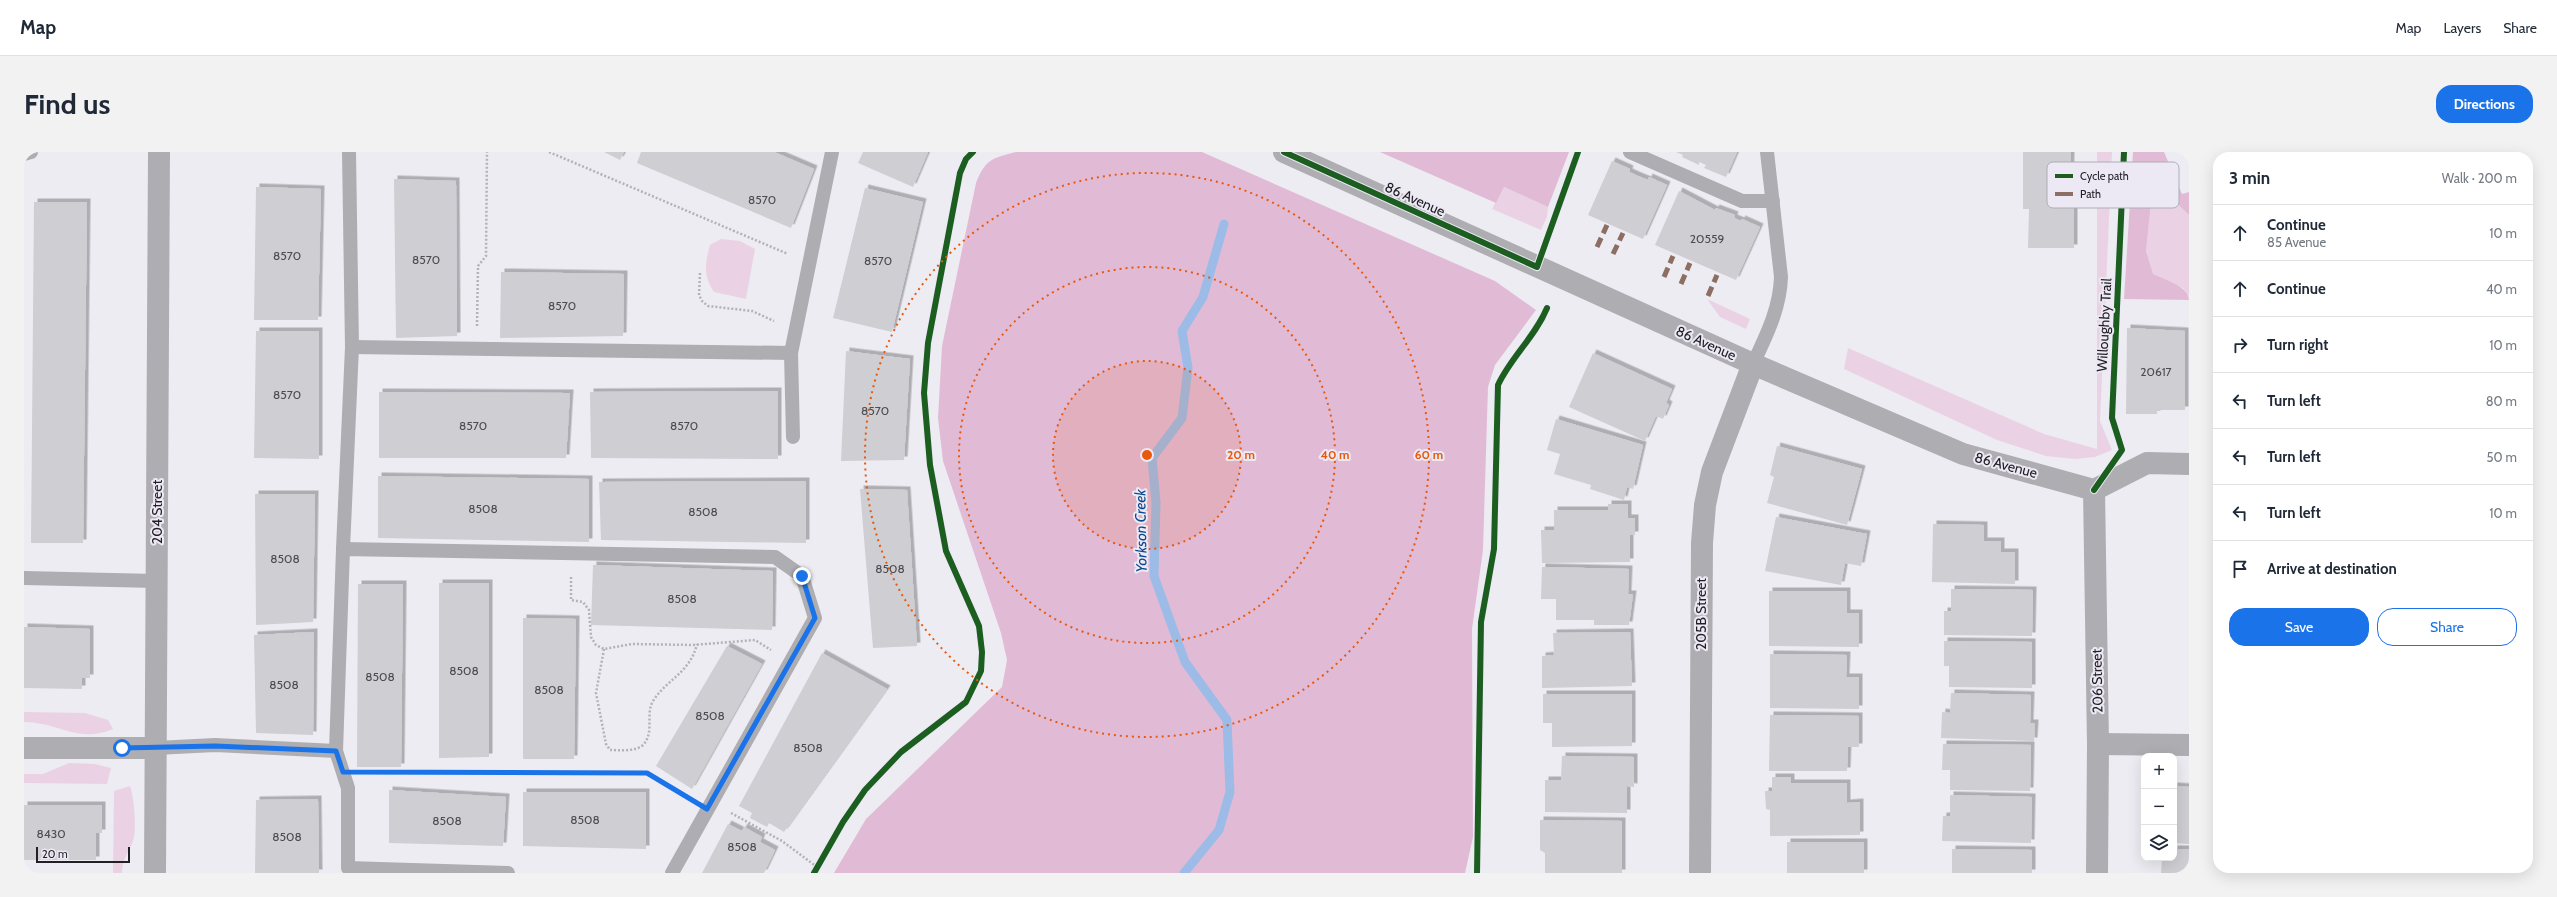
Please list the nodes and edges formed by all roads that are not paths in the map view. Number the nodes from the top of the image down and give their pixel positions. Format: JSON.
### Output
{"nodes":[{"id":1,"x":31,"y":152,"type":"edge"},
{"id":2,"x":159,"y":152,"type":"edge"},
{"id":3,"x":349,"y":152,"type":"edge"},
{"id":4,"x":832,"y":152,"type":"edge"},
{"id":5,"x":1284,"y":152,"type":"edge"},
{"id":6,"x":1630,"y":152,"type":"edge"},
{"id":7,"x":1767,"y":152,"type":"edge"},
{"id":8,"x":24,"y":154,"type":"edge"},
{"id":9,"x":1773,"y":201,"type":"junction"},
{"id":10,"x":352,"y":347,"type":"junction"},
{"id":11,"x":791,"y":353,"type":"junction"},
{"id":12,"x":1753,"y":364,"type":"junction"},
{"id":13,"x":793,"y":437,"type":"dead end"},
{"id":14,"x":2189,"y":464,"type":"edge"},
{"id":15,"x":2094,"y":490,"type":"junction"},
{"id":16,"x":343,"y":549,"type":"junction"},
{"id":17,"x":24,"y":578,"type":"edge"},
{"id":18,"x":156,"y":581,"type":"junction"},
{"id":19,"x":2098,"y":744,"type":"junction"},
{"id":20,"x":2189,"y":745,"type":"edge"},
{"id":21,"x":24,"y":748,"type":"edge"},
{"id":22,"x":156,"y":748,"type":"junction"},
{"id":23,"x":336,"y":751,"type":"junction"},
{"id":24,"x":155,"y":873,"type":"edge"},
{"id":25,"x":508,"y":873,"type":"edge"},
{"id":26,"x":672,"y":873,"type":"edge"},
{"id":27,"x":1700,"y":873,"type":"edge"},
{"id":28,"x":2097,"y":873,"type":"edge"}],
"edges":[{"from":1,"to":8,"type":"lane"},
{"from":2,"to":18,"type":"street","name":"204 Street"},
{"from":3,"to":10,"type":"lane"},
{"from":4,"to":11,"type":"lane"},
{"from":5,"to":12,"type":"street","name":"86 Avenue"},
{"from":6,"to":9,"type":"lane"},
{"from":7,"to":9,"type":"lane"},
{"from":9,"to":12,"type":"lane"},
{"from":10,"to":11,"type":"lane"},
{"from":10,"to":16,"type":"lane"},
{"from":11,"to":13,"type":"lane"},
{"from":12,"to":15,"type":"street","name":"86 Avenue"},
{"from":12,"to":27,"type":"street","name":"205B Street"},
{"from":14,"to":15,"type":"street"},
{"from":15,"to":19,"type":"street","name":"206 Street"},
{"from":16,"to":23,"type":"lane"},
{"from":16,"to":26,"type":"lane"},
{"from":17,"to":18,"type":"lane"},
{"from":18,"to":22,"type":"street","name":"204 Street"},
{"from":19,"to":20,"type":"street"},
{"from":19,"to":28,"type":"street","name":"206 Street"},
{"from":21,"to":22,"type":"street"},
{"from":22,"to":23,"type":"lane"},
{"from":22,"to":24,"type":"street","name":"204 Street"},
{"from":23,"to":25,"type":"lane"}]}
